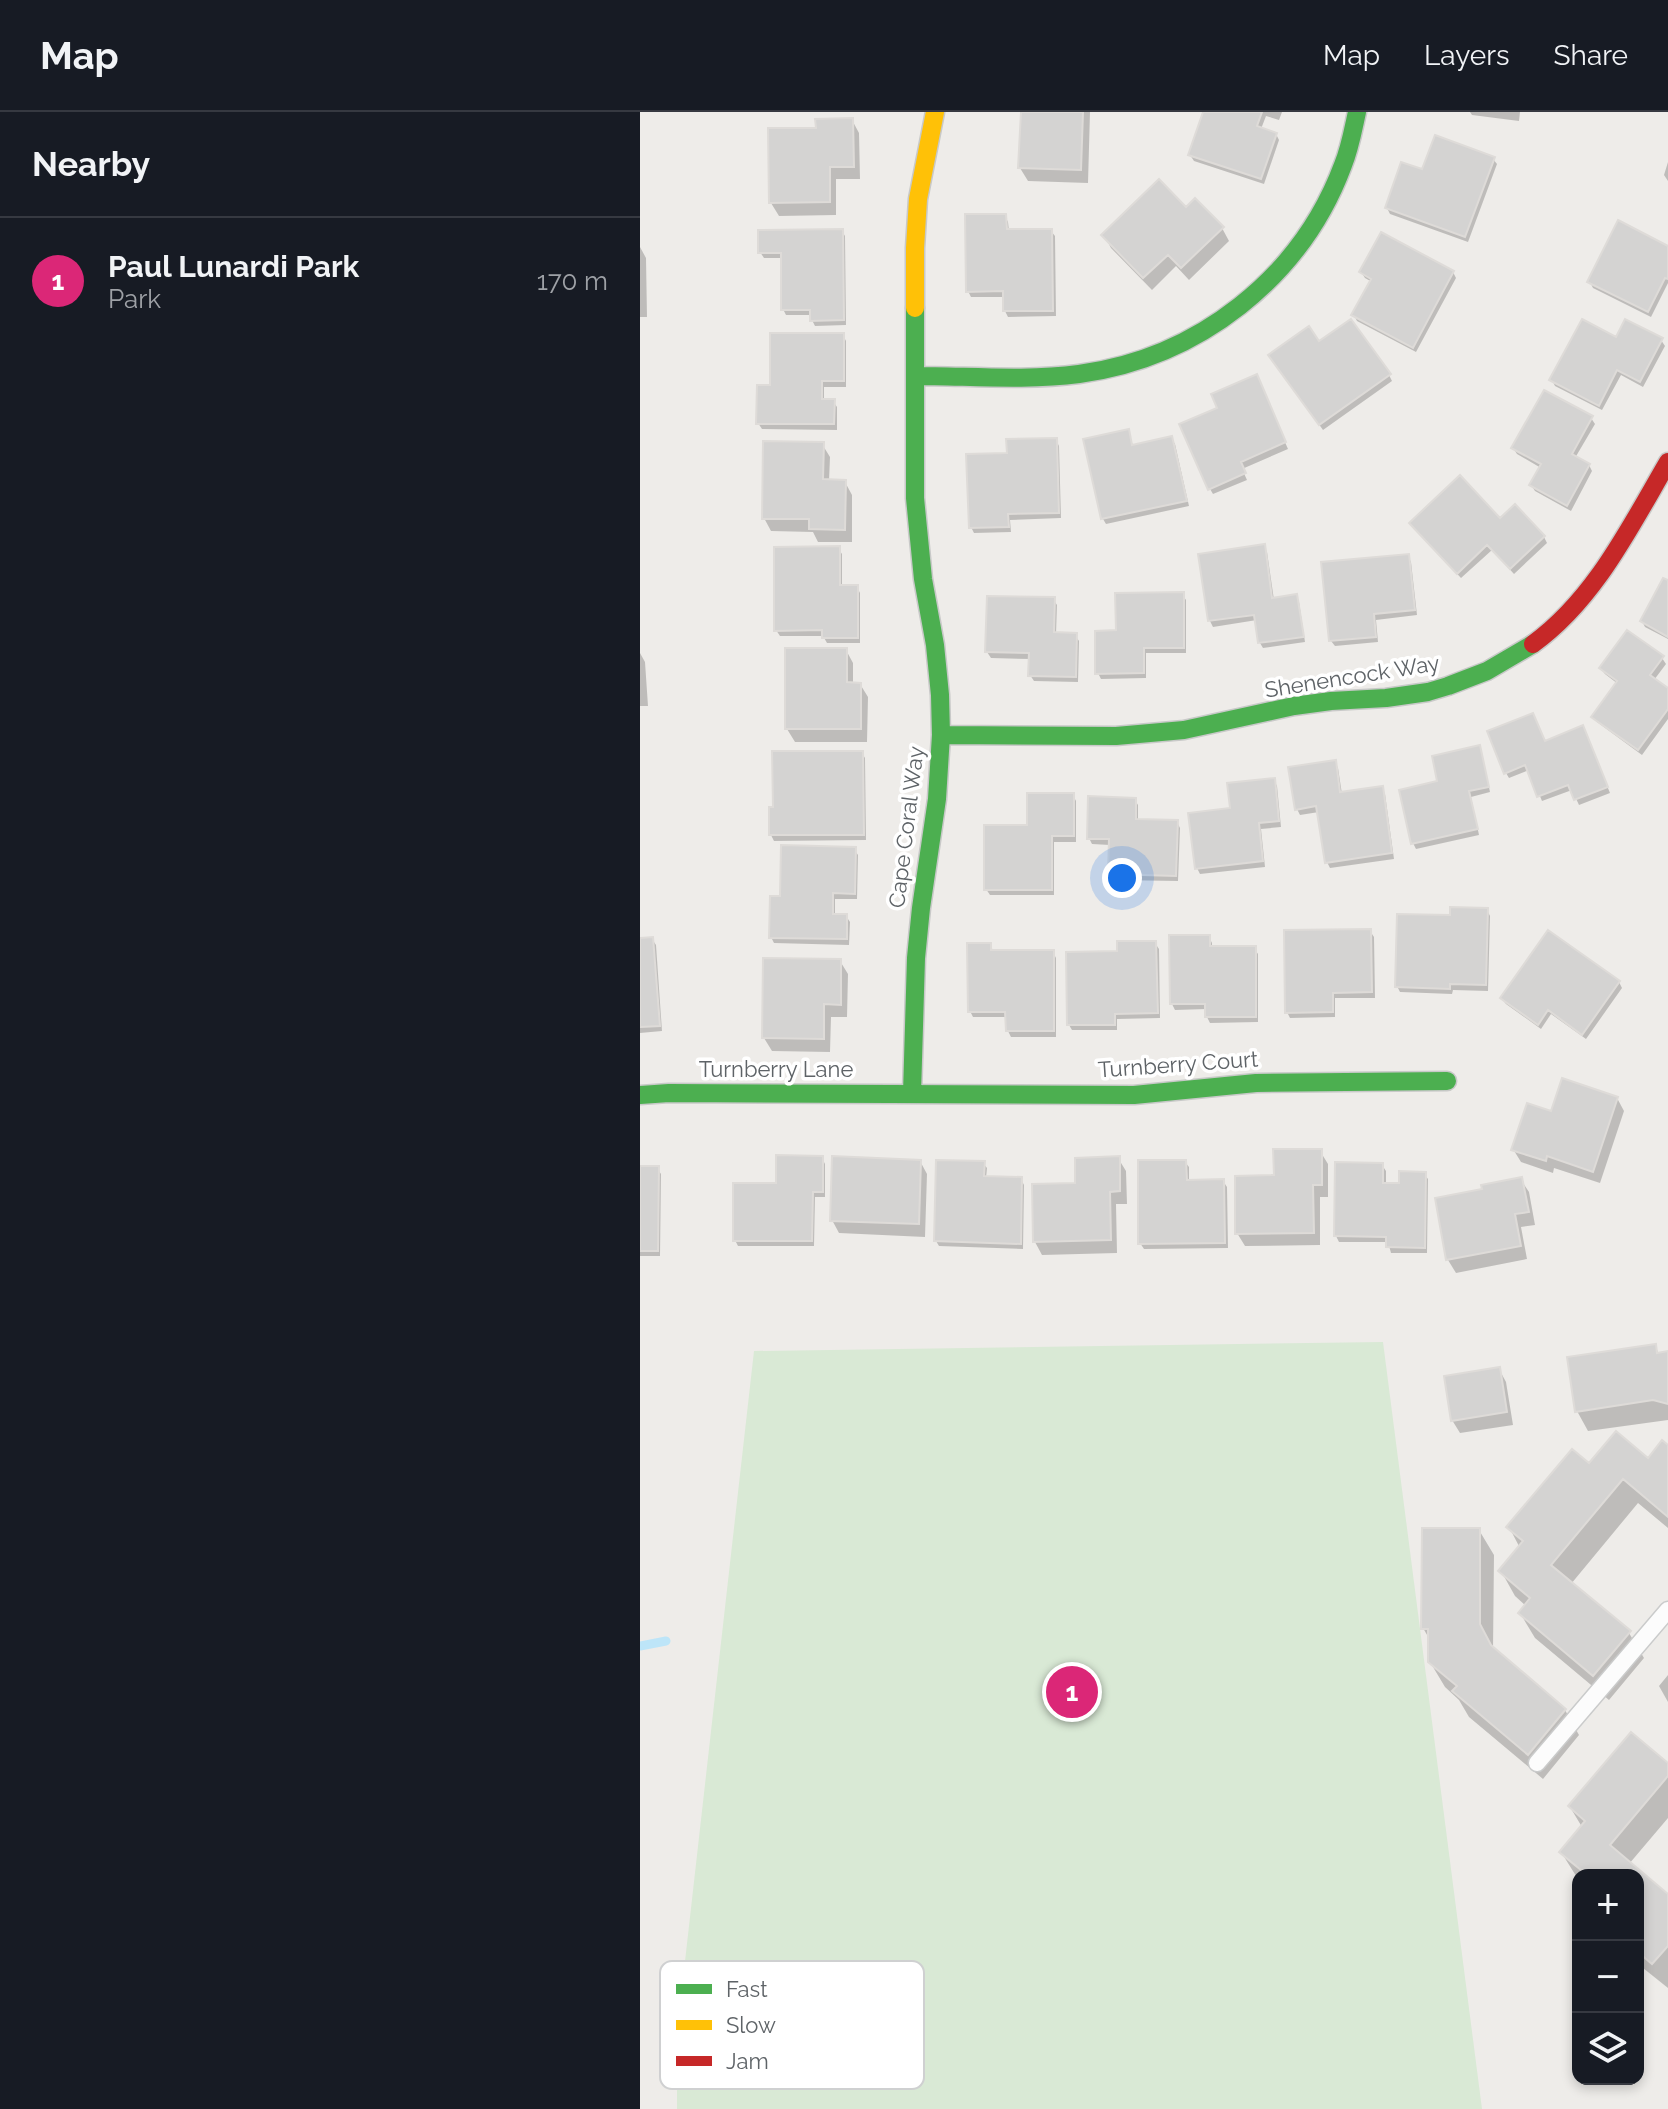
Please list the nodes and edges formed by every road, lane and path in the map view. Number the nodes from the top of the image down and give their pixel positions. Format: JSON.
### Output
{"nodes":[{"id":1,"x":935,"y":112,"type":"edge"},
{"id":2,"x":1357,"y":112,"type":"edge"},
{"id":3,"x":915,"y":376,"type":"junction"},
{"id":4,"x":1668,"y":462,"type":"edge"},
{"id":5,"x":941,"y":735,"type":"junction"},
{"id":6,"x":1447,"y":1081,"type":"dead end"},
{"id":7,"x":912,"y":1094,"type":"junction"},
{"id":8,"x":640,"y":1095,"type":"edge"},
{"id":9,"x":1668,"y":1610,"type":"edge"},
{"id":10,"x":1537,"y":1763,"type":"dead end"}],
"edges":[{"from":1,"to":3,"type":"street","name":"Cape Coral Way"},
{"from":2,"to":3,"type":"street"},
{"from":3,"to":5,"type":"street","name":"Cape Coral Way"},
{"from":4,"to":5,"type":"street","name":"Shenencock Way"},
{"from":5,"to":7,"type":"street","name":"Cape Coral Way"},
{"from":6,"to":7,"type":"street","name":"Turnberry Court"},
{"from":7,"to":8,"type":"street","name":"Turnberry Lane"},
{"from":9,"to":10,"type":"lane"}]}
